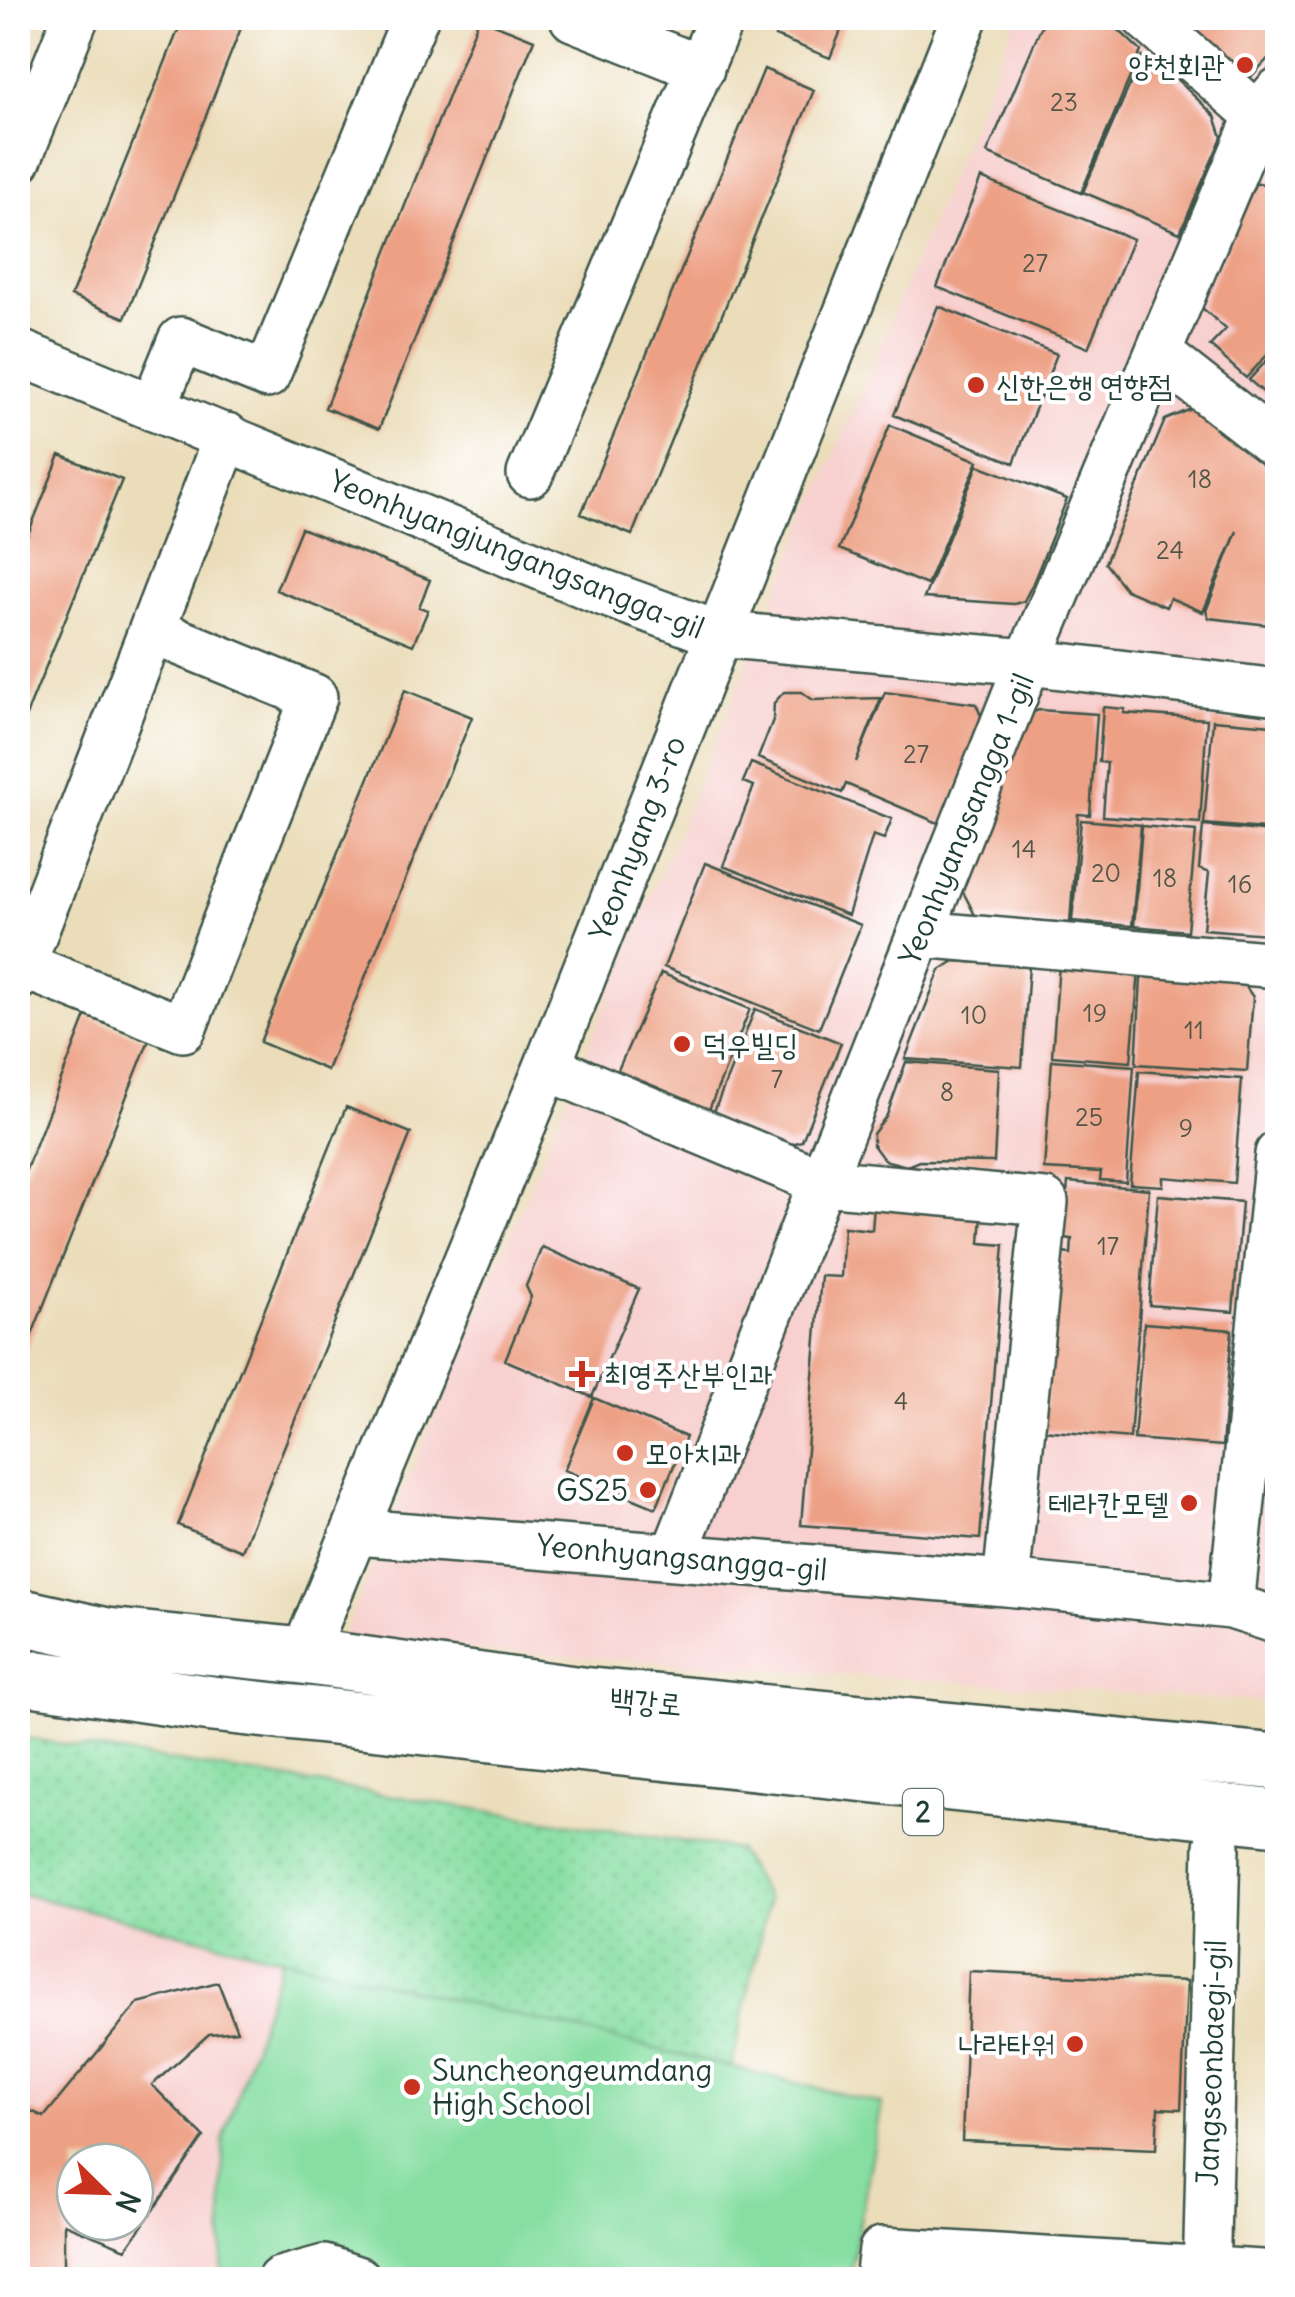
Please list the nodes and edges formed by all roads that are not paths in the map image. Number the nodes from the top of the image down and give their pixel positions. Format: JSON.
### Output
{"nodes":[{"id":1,"x":75,"y":18,"type":"edge"},
{"id":2,"x":416,"y":18,"type":"edge"},
{"id":3,"x":574,"y":18,"type":"edge"},
{"id":4,"x":721,"y":18,"type":"edge"},
{"id":5,"x":964,"y":18,"type":"edge"},
{"id":6,"x":1146,"y":18,"type":"edge"},
{"id":7,"x":701,"y":70,"type":"junction"},
{"id":8,"x":1271,"y":113,"type":"edge"},
{"id":9,"x":18,"y":160,"type":"edge"},
{"id":10,"x":18,"y":352,"type":"edge"},
{"id":11,"x":1158,"y":353,"type":"junction"},
{"id":12,"x":152,"y":408,"type":"junction"},
{"id":13,"x":226,"y":436,"type":"junction"},
{"id":14,"x":1278,"y":446,"type":"edge"},
{"id":15,"x":530,"y":474,"type":"dead end"},
{"id":16,"x":155,"y":632,"type":"junction"},
{"id":17,"x":717,"y":634,"type":"junction"},
{"id":18,"x":1028,"y":662,"type":"junction"},
{"id":19,"x":1278,"y":692,"type":"edge"},
{"id":20,"x":920,"y":934,"type":"junction"},
{"id":21,"x":1278,"y":965,"type":"edge"},
{"id":22,"x":19,"y":969,"type":"edge"},
{"id":23,"x":547,"y":1067,"type":"junction"},
{"id":24,"x":1278,"y":1154,"type":"edge"},
{"id":25,"x":822,"y":1182,"type":"junction"},
{"id":26,"x":357,"y":1532,"type":"junction"},
{"id":27,"x":674,"y":1556,"type":"junction"},
{"id":28,"x":1006,"y":1583,"type":"junction"},
{"id":29,"x":1232,"y":1606,"type":"junction"},
{"id":30,"x":18,"y":1616,"type":"edge"},
{"id":31,"x":1278,"y":1621,"type":"edge"},
{"id":32,"x":303,"y":1656,"type":"junction"},
{"id":33,"x":18,"y":1676,"type":"edge"},
{"id":34,"x":578,"y":1718,"type":"junction"},
{"id":35,"x":1278,"y":1726,"type":"edge"},
{"id":36,"x":1278,"y":1762,"type":"edge"},
{"id":37,"x":1278,"y":1818,"type":"edge"},
{"id":38,"x":1217,"y":1846,"type":"junction"},
{"id":39,"x":1278,"y":1854,"type":"edge"},
{"id":40,"x":1278,"y":2274,"type":"edge"},
{"id":41,"x":1206,"y":2275,"type":"edge"},
{"id":42,"x":280,"y":2280,"type":"edge"},
{"id":43,"x":358,"y":2280,"type":"edge"},
{"id":44,"x":878,"y":2280,"type":"edge"}],
"edges":[{"from":1,"to":9,"type":"street"},
{"from":2,"to":12,"type":"street"},
{"from":3,"to":7,"type":"street"},
{"from":4,"to":7,"type":"street"},
{"from":5,"to":17,"type":"street","name":"Yeonhyang 3-ro"},
{"from":6,"to":8,"type":"street"},
{"from":7,"to":15,"type":"street"},
{"from":8,"to":11,"type":"street","name":"Yeonhyangsangga 1-gil"},
{"from":10,"to":12,"type":"street","name":"Yeonhyangjungangsangga-gil"},
{"from":11,"to":14,"type":"street"},
{"from":11,"to":18,"type":"street","name":"Yeonhyangsangga 1-gil"},
{"from":12,"to":13,"type":"street","name":"Yeonhyangjungangsangga-gil"},
{"from":13,"to":16,"type":"street"},
{"from":13,"to":17,"type":"street","name":"Yeonhyangjungangsangga-gil"},
{"from":16,"to":22,"type":"street"},
{"from":16,"to":22,"type":"street"},
{"from":17,"to":18,"type":"street","name":"Yeonhyangjungangsangga-gil"},
{"from":17,"to":23,"type":"street","name":"Yeonhyang 3-ro"},
{"from":18,"to":19,"type":"street","name":"Yeonhyangjungangsangga-gil"},
{"from":18,"to":20,"type":"street","name":"Yeonhyangsangga 1-gil"},
{"from":20,"to":21,"type":"street"},
{"from":20,"to":25,"type":"street","name":"Yeonhyangsangga 1-gil"},
{"from":23,"to":25,"type":"street"},
{"from":23,"to":26,"type":"street","name":"Yeonhyang 3-ro"},
{"from":24,"to":29,"type":"street"},
{"from":25,"to":27,"type":"street","name":"Yeonhyangsangga 1-gil"},
{"from":25,"to":28,"type":"street"},
{"from":26,"to":27,"type":"street","name":"Yeonhyangsangga-gil"},
{"from":26,"to":32,"type":"street","name":"Yeonhyang 3-ro"},
{"from":27,"to":28,"type":"street","name":"Yeonhyangsangga-gil"},
{"from":28,"to":29,"type":"street","name":"Yeonhyangsangga-gil"},
{"from":29,"to":31,"type":"street","name":"Yeonhyangsangga-gil"},
{"from":30,"to":32,"type":"main road","name":"백강로","number":"2"},
{"from":32,"to":34,"type":"main road","name":"백강로","number":"2"},
{"from":33,"to":34,"type":"main road","name":"백강로","number":"2"},
{"from":34,"to":35,"type":"main road","number":"2"},
{"from":34,"to":36,"type":"main road","name":"백강로"},
{"from":34,"to":37,"type":"main road","name":"백강로"},
{"from":34,"to":38,"type":"main road","number":"2"},
{"from":38,"to":39,"type":"main road","number":"2"},
{"from":38,"to":41,"type":"street","name":"Jangseonbaegi-gil"},
{"from":40,"to":41,"type":"street"},
{"from":41,"to":44,"type":"street"},
{"from":42,"to":43,"type":"street"}]}
